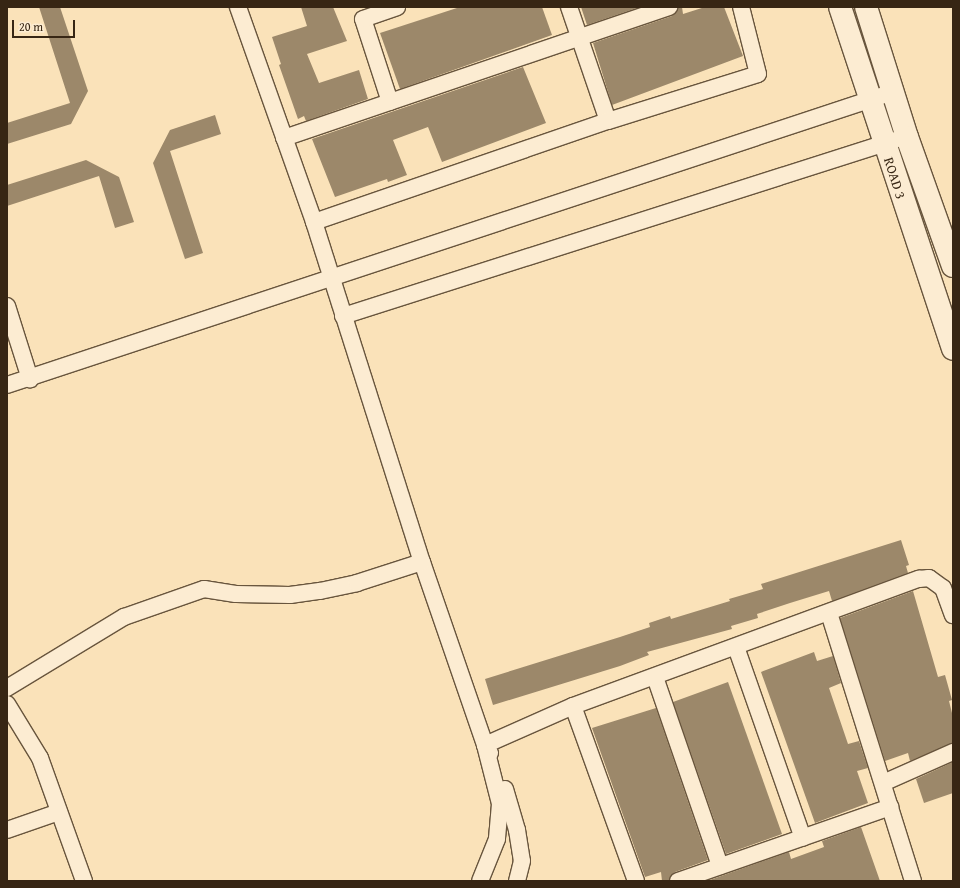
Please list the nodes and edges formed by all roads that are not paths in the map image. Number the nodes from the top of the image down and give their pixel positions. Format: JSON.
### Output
{"nodes":[{"id":1,"x":238,"y":7,"type":"edge"},
{"id":2,"x":396,"y":7,"type":"edge"},
{"id":3,"x":569,"y":7,"type":"edge"},
{"id":4,"x":669,"y":7,"type":"edge"},
{"id":5,"x":742,"y":7,"type":"edge"},
{"id":6,"x":840,"y":7,"type":"edge"},
{"id":7,"x":866,"y":7,"type":"edge"},
{"id":8,"x":360,"y":13,"type":"edge"},
{"id":9,"x":580,"y":39,"type":"junction"},
{"id":10,"x":894,"y":92,"type":"junction"},
{"id":11,"x":871,"y":100,"type":"junction"},
{"id":12,"x":390,"y":102,"type":"junction"},
{"id":13,"x":608,"y":121,"type":"junction"},
{"id":14,"x":907,"y":137,"type":"junction"},
{"id":15,"x":284,"y":138,"type":"junction"},
{"id":16,"x":883,"y":143,"type":"junction"},
{"id":17,"x":314,"y":222,"type":"junction"},
{"id":18,"x":953,"y":266,"type":"edge"},
{"id":19,"x":332,"y":277,"type":"junction"},
{"id":20,"x":7,"y":306,"type":"edge"},
{"id":21,"x":343,"y":316,"type":"junction"},
{"id":22,"x":953,"y":349,"type":"edge"},
{"id":23,"x":30,"y":379,"type":"junction"},
{"id":24,"x":7,"y":385,"type":"edge"},
{"id":25,"x":422,"y":562,"type":"junction"},
{"id":26,"x":829,"y":613,"type":"junction"},
{"id":27,"x":953,"y":615,"type":"edge"},
{"id":28,"x":736,"y":647,"type":"junction"},
{"id":29,"x":655,"y":677,"type":"junction"},
{"id":30,"x":7,"y":688,"type":"edge"},
{"id":31,"x":7,"y":704,"type":"edge"},
{"id":32,"x":573,"y":706,"type":"junction"},
{"id":33,"x":485,"y":745,"type":"junction"},
{"id":34,"x":953,"y":752,"type":"edge"},
{"id":35,"x":883,"y":783,"type":"junction"},
{"id":36,"x":890,"y":808,"type":"junction"},
{"id":37,"x":59,"y":812,"type":"junction"},
{"id":38,"x":7,"y":830,"type":"edge"},
{"id":39,"x":803,"y":838,"type":"junction"},
{"id":40,"x":720,"y":866,"type":"junction"},
{"id":41,"x":84,"y":881,"type":"edge"},
{"id":42,"x":480,"y":881,"type":"edge"},
{"id":43,"x":517,"y":881,"type":"edge"},
{"id":44,"x":636,"y":881,"type":"edge"},
{"id":45,"x":678,"y":881,"type":"edge"},
{"id":46,"x":914,"y":881,"type":"edge"}],
"edges":[{"from":1,"to":15,"type":"street"},
{"from":2,"to":8,"type":"street"},
{"from":3,"to":9,"type":"street"},
{"from":4,"to":9,"type":"street"},
{"from":5,"to":13,"type":"street"},
{"from":6,"to":11,"type":"street","name":"ROAD 3"},
{"from":7,"to":10,"type":"street","name":"ROAD 3"},
{"from":8,"to":12,"type":"street"},
{"from":9,"to":12,"type":"street"},
{"from":9,"to":13,"type":"street"},
{"from":10,"to":11,"type":"street"},
{"from":10,"to":14,"type":"street","name":"ROAD 3"},
{"from":11,"to":16,"type":"street","name":"ROAD 3"},
{"from":11,"to":19,"type":"street"},
{"from":12,"to":15,"type":"street"},
{"from":13,"to":17,"type":"street"},
{"from":14,"to":16,"type":"street"},
{"from":14,"to":18,"type":"street","name":"ROAD 3"},
{"from":15,"to":17,"type":"street"},
{"from":16,"to":21,"type":"street"},
{"from":16,"to":22,"type":"street","name":"ROAD 3"},
{"from":17,"to":19,"type":"street"},
{"from":19,"to":21,"type":"street"},
{"from":19,"to":23,"type":"street"},
{"from":20,"to":23,"type":"street"},
{"from":21,"to":25,"type":"street"},
{"from":23,"to":24,"type":"street"},
{"from":25,"to":30,"type":"street"},
{"from":25,"to":33,"type":"street"},
{"from":26,"to":27,"type":"street"},
{"from":26,"to":28,"type":"street"},
{"from":26,"to":35,"type":"street"},
{"from":28,"to":29,"type":"street"},
{"from":28,"to":39,"type":"street"},
{"from":29,"to":32,"type":"street"},
{"from":29,"to":40,"type":"street"},
{"from":31,"to":37,"type":"street"},
{"from":32,"to":33,"type":"street"},
{"from":32,"to":44,"type":"street"},
{"from":33,"to":42,"type":"street"},
{"from":33,"to":43,"type":"street"},
{"from":34,"to":35,"type":"street"},
{"from":35,"to":36,"type":"street"},
{"from":36,"to":39,"type":"street"},
{"from":36,"to":46,"type":"street"},
{"from":37,"to":38,"type":"street"},
{"from":37,"to":41,"type":"street"},
{"from":39,"to":40,"type":"street"},
{"from":40,"to":45,"type":"street"}]}
